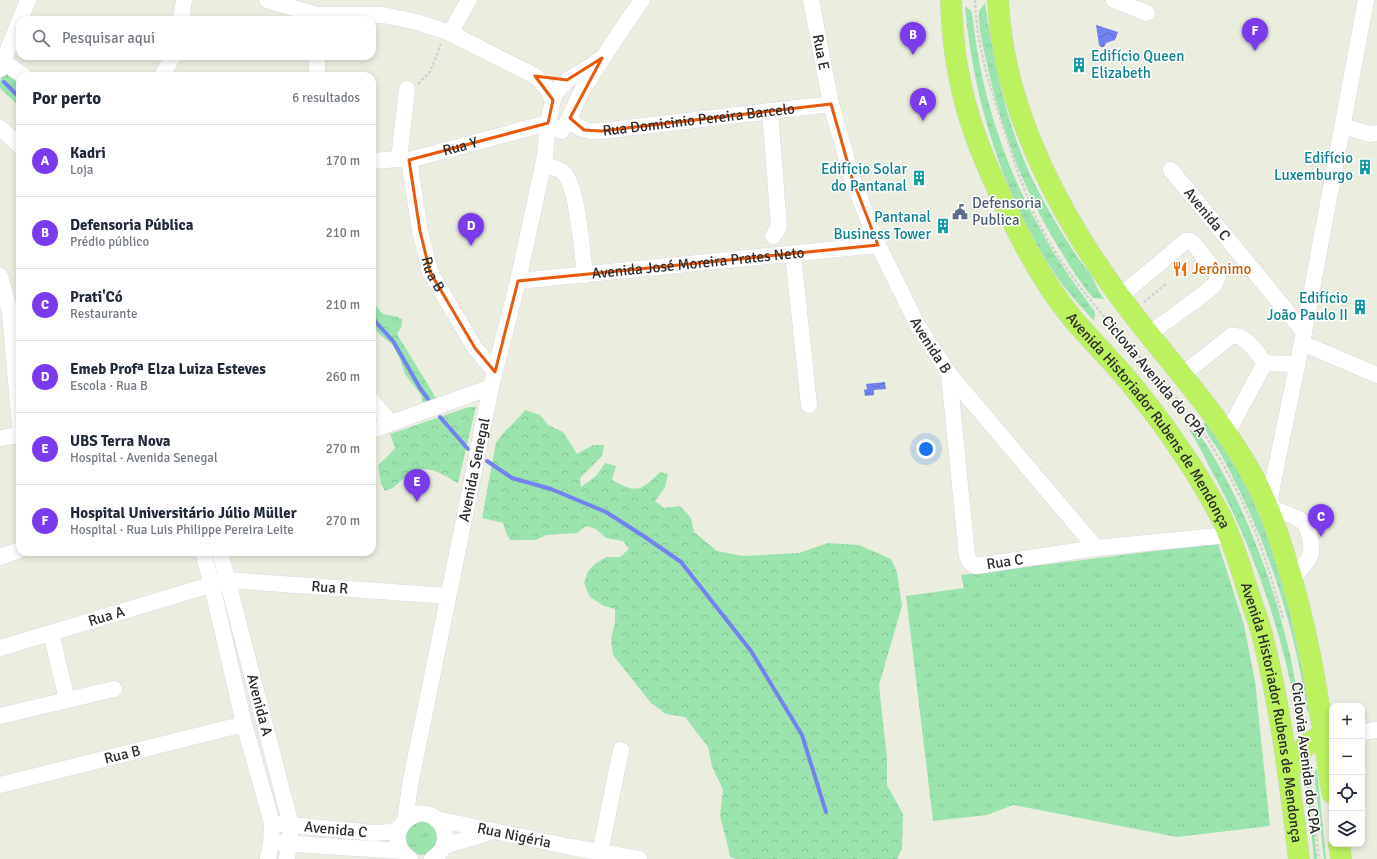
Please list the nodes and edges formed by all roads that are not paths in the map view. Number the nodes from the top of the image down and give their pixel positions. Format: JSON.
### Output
{"nodes":[{"id":1,"x":28,"y":0,"type":"edge"},
{"id":2,"x":184,"y":0,"type":"edge"},
{"id":3,"x":267,"y":0,"type":"edge"},
{"id":4,"x":469,"y":0,"type":"edge"},
{"id":5,"x":642,"y":0,"type":"edge"},
{"id":6,"x":811,"y":0,"type":"edge"},
{"id":7,"x":951,"y":0,"type":"edge"},
{"id":8,"x":998,"y":0,"type":"edge"},
{"id":9,"x":1114,"y":0,"type":"edge"},
{"id":10,"x":1366,"y":0,"type":"edge"},
{"id":11,"x":317,"y":12,"type":"edge"},
{"id":12,"x":1147,"y":13,"type":"dead end"},
{"id":13,"x":21,"y":16,"type":"edge"},
{"id":14,"x":182,"y":16,"type":"edge"},
{"id":15,"x":16,"y":29,"type":"edge"},
{"id":16,"x":448,"y":33,"type":"junction"},
{"id":17,"x":602,"y":58,"type":"junction"},
{"id":18,"x":170,"y":60,"type":"edge"},
{"id":19,"x":317,"y":60,"type":"edge"},
{"id":20,"x":1,"y":65,"type":"edge"},
{"id":21,"x":16,"y":72,"type":"edge"},
{"id":22,"x":164,"y":72,"type":"edge"},
{"id":23,"x":317,"y":72,"type":"edge"},
{"id":24,"x":534,"y":76,"type":"junction"},
{"id":25,"x":567,"y":80,"type":"junction"},
{"id":26,"x":406,"y":89,"type":"road end"},
{"id":27,"x":580,"y":94,"type":"junction"},
{"id":28,"x":553,"y":100,"type":"junction"},
{"id":29,"x":831,"y":104,"type":"junction"},
{"id":30,"x":770,"y":111,"type":"junction"},
{"id":31,"x":560,"y":124,"type":"junction"},
{"id":32,"x":1344,"y":126,"type":"junction"},
{"id":33,"x":0,"y":128,"type":"edge"},
{"id":34,"x":1377,"y":133,"type":"edge"},
{"id":35,"x":16,"y":142,"type":"edge"},
{"id":36,"x":404,"y":160,"type":"junction"},
{"id":37,"x":376,"y":161,"type":"edge"},
{"id":38,"x":544,"y":161,"type":"junction"},
{"id":39,"x":1171,"y":170,"type":"dead end"},
{"id":40,"x":773,"y":236,"type":"dead end"},
{"id":41,"x":878,"y":245,"type":"junction"},
{"id":42,"x":793,"y":254,"type":"junction"},
{"id":43,"x":585,"y":274,"type":"junction"},
{"id":44,"x":0,"y":276,"type":"edge"},
{"id":45,"x":518,"y":281,"type":"junction"},
{"id":46,"x":1126,"y":304,"type":"junction"},
{"id":47,"x":1149,"y":334,"type":"junction"},
{"id":48,"x":1303,"y":338,"type":"junction"},
{"id":49,"x":1265,"y":363,"type":"junction"},
{"id":50,"x":1298,"y":364,"type":"junction"},
{"id":51,"x":949,"y":374,"type":"junction"},
{"id":52,"x":1182,"y":375,"type":"junction"},
{"id":53,"x":1377,"y":375,"type":"edge"},
{"id":54,"x":493,"y":380,"type":"junction"},
{"id":55,"x":16,"y":381,"type":"edge"},
{"id":56,"x":376,"y":406,"type":"edge"},
{"id":57,"x":809,"y":406,"type":"dead end"},
{"id":58,"x":391,"y":423,"type":"junction"},
{"id":59,"x":376,"y":429,"type":"edge"},
{"id":60,"x":1227,"y":433,"type":"junction"},
{"id":61,"x":16,"y":436,"type":"edge"},
{"id":62,"x":0,"y":438,"type":"edge"},
{"id":63,"x":1269,"y":507,"type":"junction"},
{"id":64,"x":1228,"y":535,"type":"junction"},
{"id":65,"x":1096,"y":548,"type":"junction"},
{"id":66,"x":16,"y":551,"type":"edge"},
{"id":67,"x":0,"y":556,"type":"edge"},
{"id":68,"x":205,"y":556,"type":"edge"},
{"id":69,"x":220,"y":556,"type":"edge"},
{"id":70,"x":1292,"y":578,"type":"junction"},
{"id":71,"x":220,"y":583,"type":"junction"},
{"id":72,"x":448,"y":596,"type":"junction"},
{"id":73,"x":51,"y":633,"type":"junction"},
{"id":74,"x":0,"y":648,"type":"edge"},
{"id":75,"x":114,"y":689,"type":"dead end"},
{"id":76,"x":67,"y":700,"type":"junction"},
{"id":77,"x":0,"y":716,"type":"edge"},
{"id":78,"x":244,"y":724,"type":"junction"},
{"id":79,"x":1377,"y":730,"type":"edge"},
{"id":80,"x":1365,"y":732,"type":"edge"},
{"id":81,"x":1328,"y":736,"type":"edge"},
{"id":82,"x":621,"y":750,"type":"dead end"},
{"id":83,"x":1289,"y":773,"type":"junction"},
{"id":84,"x":1331,"y":775,"type":"edge"},
{"id":85,"x":0,"y":785,"type":"edge"},
{"id":86,"x":410,"y":785,"type":"junction"},
{"id":87,"x":432,"y":817,"type":"junction"},
{"id":88,"x":272,"y":823,"type":"junction"},
{"id":89,"x":291,"y":825,"type":"junction"},
{"id":90,"x":402,"y":825,"type":"junction"},
{"id":91,"x":495,"y":831,"type":"junction"},
{"id":92,"x":271,"y":843,"type":"junction"},
{"id":93,"x":289,"y":843,"type":"junction"},
{"id":94,"x":444,"y":846,"type":"junction"},
{"id":95,"x":1339,"y":847,"type":"edge"},
{"id":96,"x":572,"y":853,"type":"edge"},
{"id":97,"x":600,"y":853,"type":"junction"},
{"id":98,"x":404,"y":856,"type":"edge"},
{"id":99,"x":268,"y":859,"type":"edge"},
{"id":100,"x":287,"y":859,"type":"edge"},
{"id":101,"x":432,"y":859,"type":"edge"},
{"id":102,"x":639,"y":859,"type":"edge"},
{"id":103,"x":1299,"y":859,"type":"edge"},
{"id":104,"x":1341,"y":859,"type":"edge"}],
"edges":[{"from":1,"to":13,"type":"street"},
{"from":2,"to":14,"type":"street"},
{"from":3,"to":11,"type":"street"},
{"from":4,"to":16,"type":"street"},
{"from":5,"to":17,"type":"street","name":"Avenida Senegal"},
{"from":6,"to":29,"type":"street","name":"Rua E"},
{"from":7,"to":64,"type":"main road","name":"Avenida Historiador Rubens de Mendonça"},
{"from":8,"to":46,"type":"main road"},
{"from":9,"to":12,"type":"street"},
{"from":10,"to":32,"type":"street"},
{"from":11,"to":16,"type":"street"},
{"from":15,"to":20,"type":"street"},
{"from":16,"to":24,"type":"street"},
{"from":17,"to":25,"type":"street","name":"Avenida Senegal"},
{"from":17,"to":27,"type":"street","name":"Avenida Senegal"},
{"from":18,"to":22,"type":"street"},
{"from":19,"to":23,"type":"street"},
{"from":20,"to":21,"type":"street"},
{"from":24,"to":25,"type":"street"},
{"from":24,"to":28,"type":"street"},
{"from":25,"to":27,"type":"street"},
{"from":25,"to":28,"type":"street","name":"Avenida Senegal"},
{"from":26,"to":36,"type":"street","name":"Rua B"},
{"from":27,"to":31,"type":"street","name":"Avenida Senegal"},
{"from":28,"to":31,"type":"street","name":"Avenida Senegal"},
{"from":29,"to":30,"type":"street","name":"Rua Domicinio Pereira Barcelo"},
{"from":29,"to":41,"type":"street","name":"Avenida B"},
{"from":30,"to":31,"type":"street","name":"Rua Domicinio Pereira Barcelo"},
{"from":30,"to":40,"type":"street"},
{"from":31,"to":36,"type":"street","name":"Rua Y"},
{"from":31,"to":38,"type":"street","name":"Avenida Senegal"},
{"from":32,"to":34,"type":"street"},
{"from":32,"to":48,"type":"street"},
{"from":33,"to":35,"type":"street"},
{"from":36,"to":37,"type":"street","name":"Rua Y"},
{"from":36,"to":54,"type":"street","name":"Rua B"},
{"from":38,"to":43,"type":"street"},
{"from":38,"to":45,"type":"street","name":"Avenida Senegal"},
{"from":39,"to":48,"type":"street","name":"Avenida C"},
{"from":41,"to":42,"type":"street","name":"Avenida José Moreira Prates Neto"},
{"from":41,"to":51,"type":"street","name":"Avenida B"},
{"from":42,"to":43,"type":"street","name":"Avenida José Moreira Prates Neto"},
{"from":42,"to":57,"type":"street"},
{"from":43,"to":45,"type":"street","name":"Avenida José Moreira Prates Neto"},
{"from":44,"to":55,"type":"street"},
{"from":45,"to":54,"type":"street","name":"Avenida Senegal"},
{"from":46,"to":47,"type":"main road"},
{"from":46,"to":47,"type":"street"},
{"from":47,"to":52,"type":"main road"},
{"from":48,"to":50,"type":"street"},
{"from":48,"to":53,"type":"street"},
{"from":49,"to":50,"type":"street"},
{"from":49,"to":52,"type":"street"},
{"from":49,"to":60,"type":"street"},
{"from":50,"to":63,"type":"street"},
{"from":51,"to":65,"type":"street","name":"Avenida B"},
{"from":51,"to":65,"type":"street","name":"Rua C"},
{"from":52,"to":60,"type":"main road"},
{"from":54,"to":58,"type":"street"},
{"from":54,"to":72,"type":"street","name":"Avenida Senegal"},
{"from":56,"to":58,"type":"street"},
{"from":58,"to":59,"type":"street"},
{"from":60,"to":63,"type":"main road"},
{"from":61,"to":62,"type":"street"},
{"from":63,"to":70,"type":"main road"},
{"from":63,"to":70,"type":"street"},
{"from":64,"to":65,"type":"street","name":"Rua C"},
{"from":64,"to":83,"type":"main road","name":"Avenida Historiador Rubens de Mendonça"},
{"from":66,"to":67,"type":"street"},
{"from":68,"to":71,"type":"street","name":"Avenida A"},
{"from":69,"to":71,"type":"street","name":"Avenida A"},
{"from":70,"to":81,"type":"main road"},
{"from":71,"to":72,"type":"street","name":"Rua R"},
{"from":71,"to":73,"type":"street","name":"Rua A"},
{"from":71,"to":78,"type":"street","name":"Avenida A"},
{"from":71,"to":89,"type":"street","name":"Avenida A"},
{"from":72,"to":86,"type":"street","name":"Avenida Senegal"},
{"from":73,"to":74,"type":"street","name":"Rua A"},
{"from":73,"to":76,"type":"street"},
{"from":75,"to":76,"type":"street"},
{"from":76,"to":77,"type":"street"},
{"from":78,"to":85,"type":"street","name":"Rua B"},
{"from":78,"to":88,"type":"street","name":"Avenida A"},
{"from":79,"to":80,"type":"street"},
{"from":81,"to":83,"type":"main road"},
{"from":81,"to":84,"type":"main road"},
{"from":82,"to":97,"type":"street"},
{"from":83,"to":103,"type":"main road","name":"Avenida Historiador Rubens de Mendonça"},
{"from":86,"to":87,"type":"street"},
{"from":86,"to":90,"type":"street","name":"Avenida Senegal"},
{"from":87,"to":90,"type":"street","name":"Rua Nigéria"},
{"from":87,"to":91,"type":"street","name":"Rua Nigéria"},
{"from":87,"to":94,"type":"street"},
{"from":88,"to":89,"type":"street","name":"Avenida C"},
{"from":88,"to":92,"type":"street","name":"Avenida A"},
{"from":89,"to":90,"type":"street","name":"Avenida C"},
{"from":89,"to":93,"type":"street","name":"Avenida A"},
{"from":90,"to":98,"type":"street"},
{"from":91,"to":94,"type":"street"},
{"from":91,"to":96,"type":"street","name":"Rua Nigéria"},
{"from":92,"to":93,"type":"street","name":"Avenida C"},
{"from":92,"to":99,"type":"street","name":"Avenida A"},
{"from":93,"to":98,"type":"street","name":"Avenida C"},
{"from":93,"to":100,"type":"street","name":"Avenida A"},
{"from":94,"to":101,"type":"street"},
{"from":95,"to":104,"type":"main road"},
{"from":96,"to":97,"type":"street","name":"Rua Nigéria"},
{"from":97,"to":102,"type":"street","name":"Rua Nigéria"}]}
